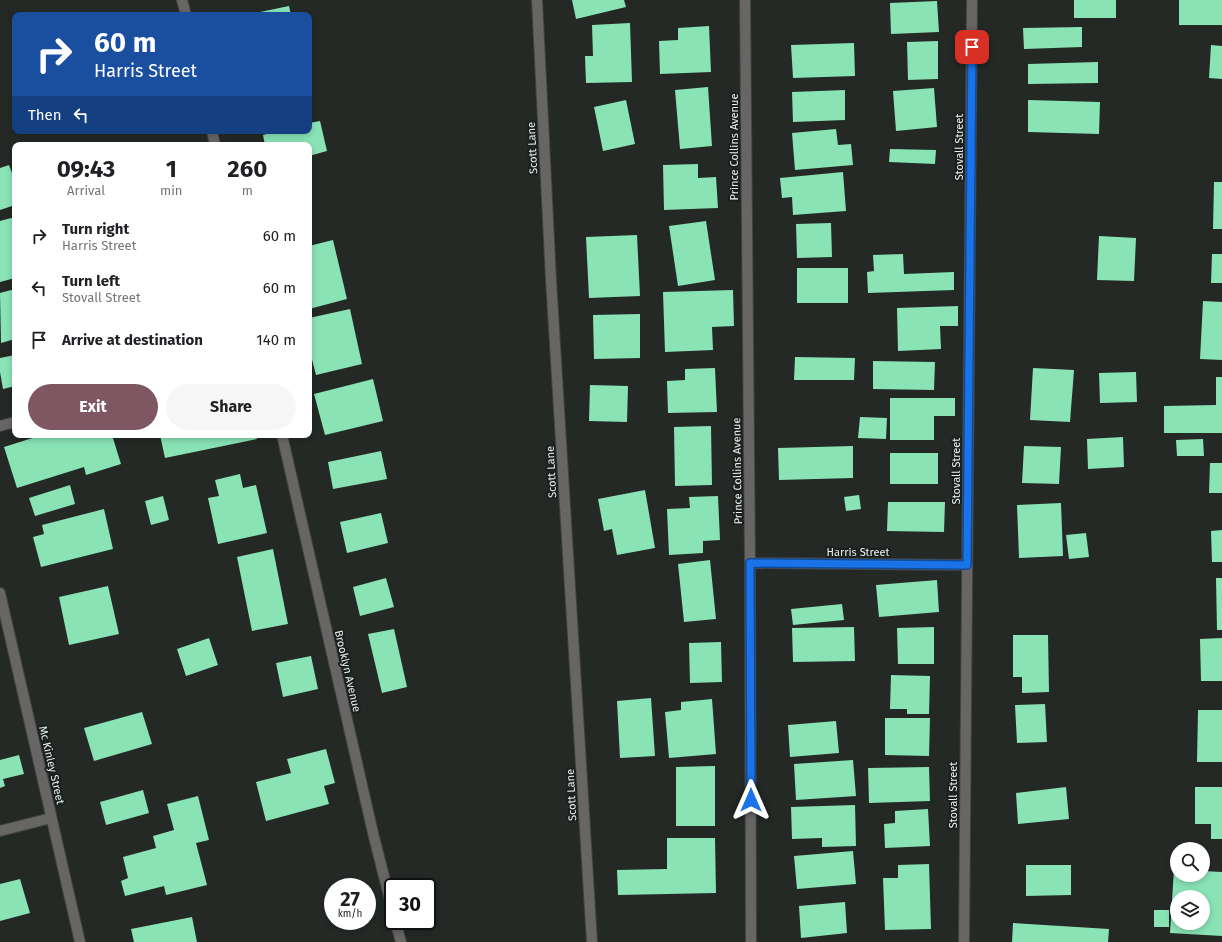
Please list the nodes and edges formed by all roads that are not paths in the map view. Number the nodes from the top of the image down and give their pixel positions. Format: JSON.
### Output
{"nodes":[{"id":1,"x":182,"y":0,"type":"edge"},
{"id":2,"x":537,"y":0,"type":"edge"},
{"id":3,"x":745,"y":0,"type":"edge"},
{"id":4,"x":972,"y":0,"type":"edge"},
{"id":5,"x":185,"y":12,"type":"edge"},
{"id":6,"x":12,"y":423,"type":"edge"},
{"id":7,"x":0,"y":426,"type":"edge"},
{"id":8,"x":283,"y":438,"type":"edge"},
{"id":9,"x":750,"y":563,"type":"junction"},
{"id":10,"x":967,"y":565,"type":"junction"},
{"id":11,"x":0,"y":593,"type":"edge"},
{"id":12,"x":52,"y":818,"type":"junction"},
{"id":13,"x":0,"y":831,"type":"edge"},
{"id":14,"x":384,"y":878,"type":"edge"},
{"id":15,"x":398,"y":930,"type":"edge"},
{"id":16,"x":80,"y":942,"type":"edge"},
{"id":17,"x":401,"y":942,"type":"edge"},
{"id":18,"x":592,"y":942,"type":"edge"},
{"id":19,"x":751,"y":942,"type":"edge"},
{"id":20,"x":964,"y":942,"type":"edge"}],
"edges":[{"from":1,"to":5,"type":"street"},
{"from":2,"to":18,"type":"street","name":"Scott Lane"},
{"from":3,"to":9,"type":"street","name":"Prince Collins Avenue"},
{"from":4,"to":10,"type":"street","name":"Stovall Street"},
{"from":6,"to":7,"type":"street"},
{"from":8,"to":14,"type":"street","name":"Brooklyn Avenue"},
{"from":9,"to":10,"type":"street","name":"Harris Street"},
{"from":9,"to":19,"type":"street","name":"Prince Collins Avenue"},
{"from":10,"to":20,"type":"street","name":"Stovall Street"},
{"from":11,"to":12,"type":"street","name":"Mc Kinley Street"},
{"from":12,"to":13,"type":"street"},
{"from":12,"to":16,"type":"street","name":"Mc Kinley Street"},
{"from":15,"to":17,"type":"street"}]}
